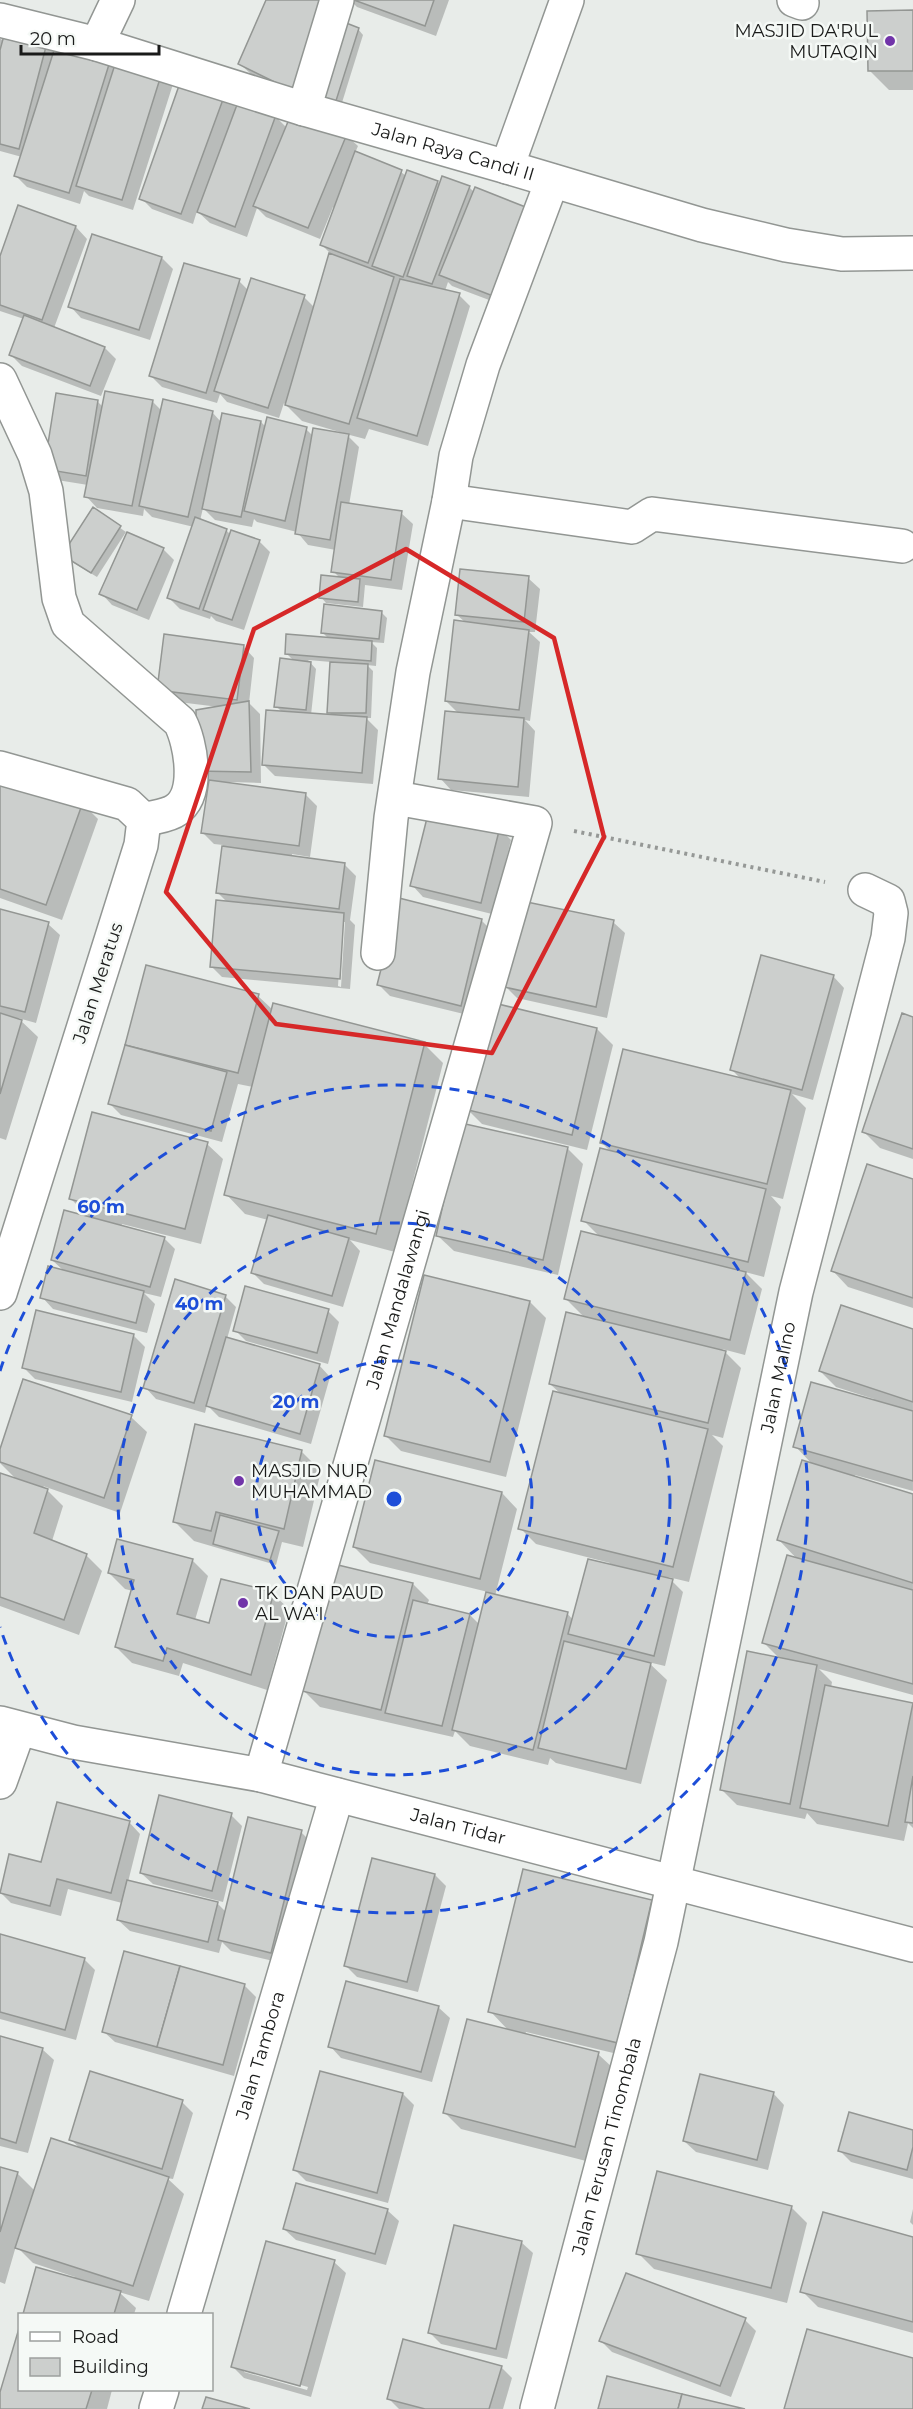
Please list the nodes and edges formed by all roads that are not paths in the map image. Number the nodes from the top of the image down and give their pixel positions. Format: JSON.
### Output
{"nodes":[{"id":1,"x":118,"y":0,"type":"edge"},
{"id":2,"x":337,"y":0,"type":"edge"},
{"id":3,"x":567,"y":0,"type":"edge"},
{"id":4,"x":0,"y":20,"type":"edge"},
{"id":5,"x":97,"y":44,"type":"junction"},
{"id":6,"x":304,"y":109,"type":"junction"},
{"id":7,"x":507,"y":166,"type":"junction"},
{"id":8,"x":552,"y":181,"type":"junction"},
{"id":9,"x":913,"y":253,"type":"edge"},
{"id":10,"x":0,"y":380,"type":"edge"},
{"id":11,"x":449,"y":501,"type":"junction"},
{"id":12,"x":902,"y":546,"type":"dead end"},
{"id":13,"x":0,"y":768,"type":"edge"},
{"id":14,"x":396,"y":798,"type":"junction"},
{"id":15,"x":144,"y":820,"type":"junction"},
{"id":16,"x":865,"y":890,"type":"road end"},
{"id":17,"x":378,"y":953,"type":"dead end"},
{"id":18,"x":0,"y":1293,"type":"edge"},
{"id":19,"x":10,"y":1726,"type":"edge"},
{"id":20,"x":261,"y":1775,"type":"junction"},
{"id":21,"x":0,"y":1782,"type":"edge"},
{"id":22,"x":337,"y":1795,"type":"junction"},
{"id":23,"x":674,"y":1882,"type":"junction"},
{"id":24,"x":913,"y":1945,"type":"edge"},
{"id":25,"x":184,"y":2313,"type":"edge"},
{"id":26,"x":162,"y":2391,"type":"edge"},
{"id":27,"x":156,"y":2409,"type":"edge"},
{"id":28,"x":537,"y":2409,"type":"edge"}],
"edges":[{"from":1,"to":5,"type":"street"},
{"from":2,"to":6,"type":"street"},
{"from":3,"to":7,"type":"street"},
{"from":4,"to":5,"type":"street","name":"Jalan Raya Candi II"},
{"from":5,"to":6,"type":"street","name":"Jalan Raya Candi II"},
{"from":6,"to":7,"type":"street","name":"Jalan Raya Candi II"},
{"from":7,"to":8,"type":"street","name":"Jalan Raya Candi II"},
{"from":8,"to":9,"type":"street","name":"Jalan Raya Candi II"},
{"from":8,"to":11,"type":"street"},
{"from":10,"to":15,"type":"street"},
{"from":11,"to":12,"type":"street"},
{"from":11,"to":14,"type":"street"},
{"from":13,"to":15,"type":"street"},
{"from":14,"to":17,"type":"street"},
{"from":14,"to":20,"type":"street","name":"Jalan Mandalawangi"},
{"from":15,"to":18,"type":"street","name":"Jalan Meratus"},
{"from":16,"to":23,"type":"street","name":"Jalan Malino"},
{"from":19,"to":20,"type":"street","name":"Jalan Tidar"},
{"from":19,"to":21,"type":"street"},
{"from":20,"to":22,"type":"street","name":"Jalan Tidar"},
{"from":22,"to":23,"type":"street","name":"Jalan Tidar"},
{"from":22,"to":25,"type":"street","name":"Jalan Tambora"},
{"from":23,"to":24,"type":"street","name":"Jalan Tidar"},
{"from":23,"to":28,"type":"street","name":"Jalan Terusan Tinombala"},
{"from":26,"to":27,"type":"street"}]}
